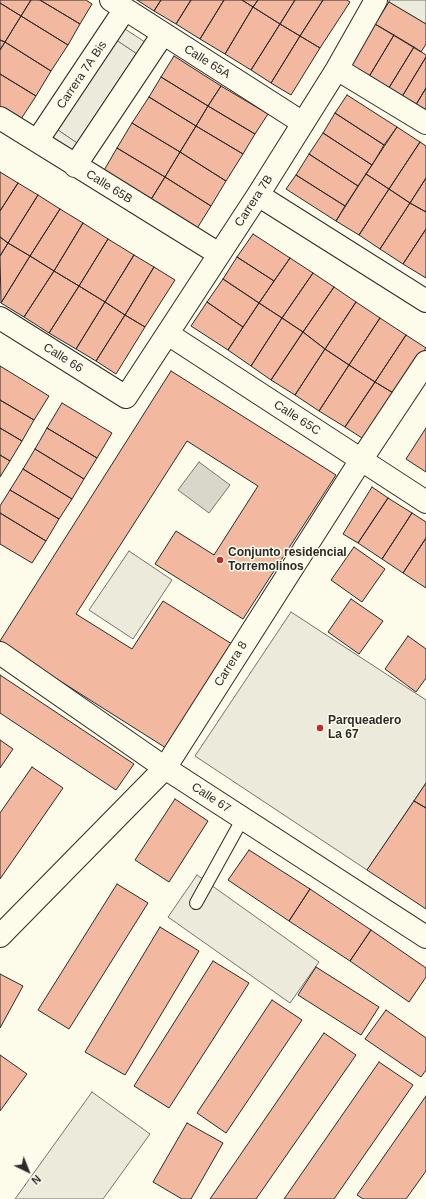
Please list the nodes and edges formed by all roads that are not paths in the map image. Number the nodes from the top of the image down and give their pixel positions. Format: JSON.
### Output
{"nodes":[{"id":1,"x":376,"y":0,"type":"edge"},
{"id":2,"x":118,"y":5,"type":"edge"},
{"id":3,"x":163,"y":34,"type":"junction"},
{"id":4,"x":337,"y":69,"type":"junction"},
{"id":5,"x":0,"y":118,"type":"edge"},
{"id":6,"x":303,"y":123,"type":"junction"},
{"id":7,"x":426,"y":123,"type":"edge"},
{"id":8,"x":37,"y":141,"type":"junction"},
{"id":9,"x":75,"y":166,"type":"junction"},
{"id":10,"x":258,"y":195,"type":"junction"},
{"id":11,"x":219,"y":254,"type":"junction"},
{"id":12,"x":426,"y":301,"type":"edge"},
{"id":13,"x":0,"y":318,"type":"edge"},
{"id":14,"x":168,"y":334,"type":"junction"},
{"id":15,"x":426,"y":362,"type":"edge"},
{"id":16,"x":126,"y":397,"type":"joint"},
{"id":17,"x":361,"y":460,"type":"junction"},
{"id":18,"x":426,"y":502,"type":"edge"},
{"id":19,"x":0,"y":654,"type":"edge"},
{"id":20,"x":165,"y":768,"type":"junction"},
{"id":21,"x":243,"y":818,"type":"junction"},
{"id":22,"x":196,"y":903,"type":"dead end"},
{"id":23,"x":0,"y":936,"type":"edge"},
{"id":24,"x":426,"y":937,"type":"edge"}],
"edges":[{"from":1,"to":4,"type":"street","name":"Carrera 7B"},
{"from":2,"to":3,"type":"street","name":"Calle 65A"},
{"from":2,"to":8,"type":"street","name":"Carrera 7A Bis"},
{"from":3,"to":6,"type":"street","name":"Calle 65A"},
{"from":3,"to":9,"type":"street"},
{"from":4,"to":6,"type":"street","name":"Carrera 7B"},
{"from":4,"to":7,"type":"street"},
{"from":5,"to":8,"type":"street","name":"Calle 65B"},
{"from":6,"to":10,"type":"street","name":"Carrera 7B"},
{"from":8,"to":9,"type":"street","name":"Calle 65B"},
{"from":9,"to":11,"type":"street","name":"Calle 65B"},
{"from":10,"to":11,"type":"street","name":"Carrera 7B"},
{"from":10,"to":12,"type":"street"},
{"from":11,"to":14,"type":"street","name":"Carrera 7B"},
{"from":13,"to":16,"type":"street","name":"Calle 66"},
{"from":14,"to":16,"type":"street","name":"Carrera 7B"},
{"from":14,"to":17,"type":"street","name":"Calle 65C"},
{"from":15,"to":17,"type":"street","name":"Carrera 8"},
{"from":17,"to":18,"type":"street","name":"Calle 65C"},
{"from":17,"to":20,"type":"street","name":"Carrera 8"},
{"from":19,"to":20,"type":"street","name":"Calle 67"},
{"from":20,"to":21,"type":"street","name":"Calle 67"},
{"from":20,"to":23,"type":"street","name":"Carrera 8"},
{"from":21,"to":22,"type":"lane"},
{"from":21,"to":24,"type":"street","name":"Calle 67"}]}
